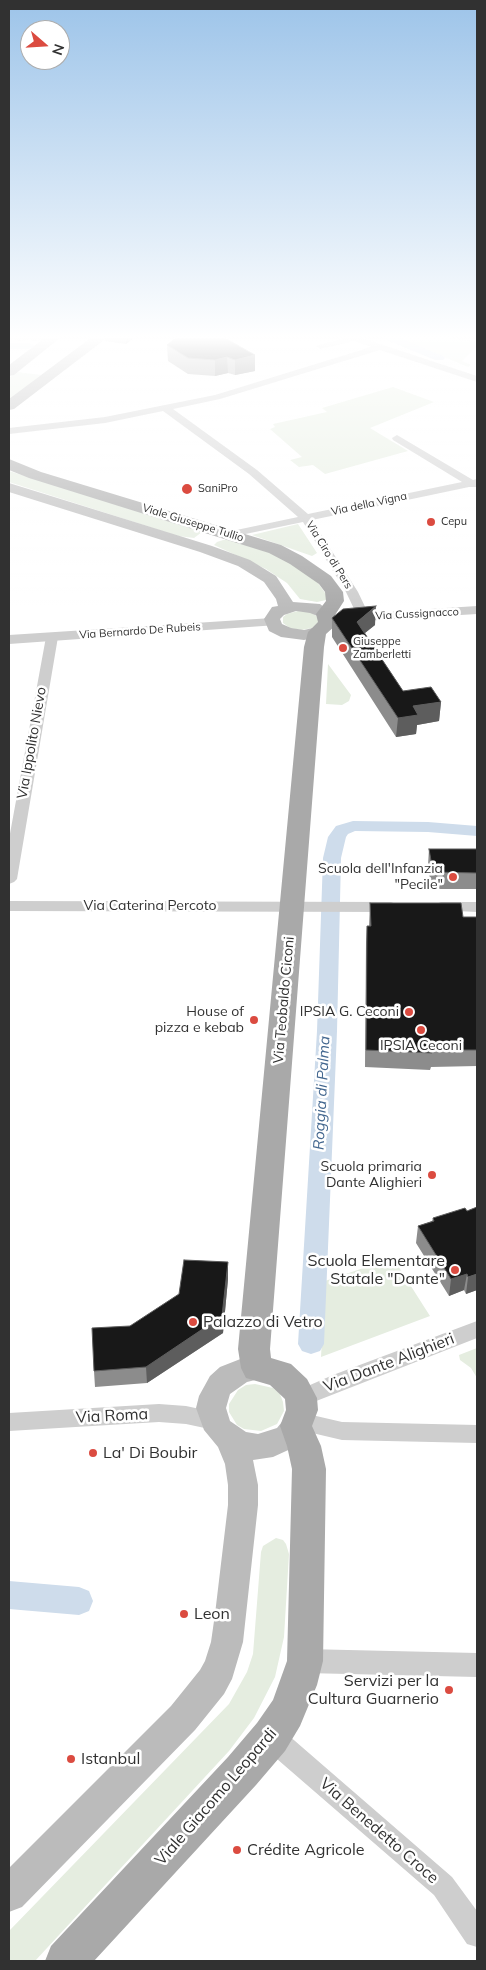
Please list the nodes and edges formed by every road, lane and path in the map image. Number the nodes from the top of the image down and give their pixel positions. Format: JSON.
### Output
{"nodes":[{"id":1,"x":34,"y":429,"type":"edge"},
{"id":2,"x":194,"y":429,"type":"edge"},
{"id":3,"x":9,"y":432,"type":"edge"},
{"id":4,"x":397,"y":438,"type":"dead end"},
{"id":5,"x":11,"y":467,"type":"edge"},
{"id":6,"x":475,"y":484,"type":"edge"},
{"id":7,"x":9,"y":488,"type":"edge"},
{"id":8,"x":305,"y":518,"type":"junction"},
{"id":9,"x":231,"y":534,"type":"junction"},
{"id":10,"x":287,"y":608,"type":"junction"},
{"id":11,"x":477,"y":610,"type":"edge"},
{"id":12,"x":364,"y":617,"type":"junction"},
{"id":13,"x":323,"y":621,"type":"junction"},
{"id":14,"x":272,"y":622,"type":"junction"},
{"id":15,"x":52,"y":637,"type":"junction"},
{"id":16,"x":9,"y":640,"type":"edge"},
{"id":17,"x":9,"y":879,"type":"edge"},
{"id":18,"x":9,"y":906,"type":"edge"},
{"id":19,"x":304,"y":907,"type":"junction"},
{"id":20,"x":403,"y":907,"type":"edge"},
{"id":21,"x":421,"y":907,"type":"edge"},
{"id":22,"x":477,"y":907,"type":"edge"},
{"id":23,"x":477,"y":1329,"type":"edge"},
{"id":24,"x":257,"y":1368,"type":"junction"},
{"id":25,"x":299,"y":1415,"type":"junction"},
{"id":26,"x":9,"y":1422,"type":"edge"},
{"id":27,"x":222,"y":1430,"type":"junction"},
{"id":28,"x":477,"y":1434,"type":"edge"},
{"id":29,"x":305,"y":1661,"type":"junction"},
{"id":30,"x":477,"y":1665,"type":"edge"},
{"id":31,"x":271,"y":1737,"type":"junction"},
{"id":32,"x":9,"y":1894,"type":"edge"},
{"id":33,"x":477,"y":1934,"type":"edge"},
{"id":34,"x":66,"y":1961,"type":"edge"}],
"edges":[{"from":1,"to":3,"type":"street"},
{"from":2,"to":8,"type":"street","name":"Via Ciro di Pers"},
{"from":4,"to":6,"type":"street"},
{"from":5,"to":9,"type":"main road","name":"Viale Giuseppe Tullio"},
{"from":6,"to":8,"type":"street","name":"Via della Vigna"},
{"from":7,"to":10,"type":"main road","name":"Viale Giuseppe Tullio"},
{"from":8,"to":9,"type":"street","name":"Via della Vigna"},
{"from":8,"to":12,"type":"street","name":"Via Ciro di Pers"},
{"from":9,"to":13,"type":"main road","name":"Viale Giuseppe Tullio"},
{"from":10,"to":13,"type":"main road"},
{"from":10,"to":14,"type":"main road"},
{"from":11,"to":12,"type":"street","name":"Via Cussignacco"},
{"from":12,"to":13,"type":"street","name":"Via Cussignacco"},
{"from":13,"to":14,"type":"main road"},
{"from":13,"to":19,"type":"main road","name":"Via Teobaldo Ciconi"},
{"from":14,"to":15,"type":"street","name":"Via Bernardo De Rubeis"},
{"from":15,"to":16,"type":"street","name":"Via Bernardo De Rubeis"},
{"from":15,"to":17,"type":"street","name":"Via Ippolito Nievo"},
{"from":18,"to":19,"type":"street","name":"Via Caterina Percoto"},
{"from":19,"to":20,"type":"street","name":"Via Caterina Percoto"},
{"from":19,"to":24,"type":"main road","name":"Via Teobaldo Ciconi"},
{"from":21,"to":22,"type":"street"},
{"from":23,"to":25,"type":"street","name":"Via Dante Alighieri"},
{"from":24,"to":25,"type":"main road"},
{"from":24,"to":27,"type":"main road"},
{"from":25,"to":27,"type":"main road"},
{"from":25,"to":28,"type":"street"},
{"from":25,"to":29,"type":"main road","name":"Viale Giacomo Leopardi"},
{"from":26,"to":27,"type":"street","name":"Via Roma"},
{"from":27,"to":32,"type":"main road"},
{"from":29,"to":30,"type":"street"},
{"from":29,"to":31,"type":"main road","name":"Viale Giacomo Leopardi"},
{"from":31,"to":33,"type":"street","name":"Via Benedetto Croce"},
{"from":31,"to":34,"type":"main road","name":"Viale Giacomo Leopardi"}]}
